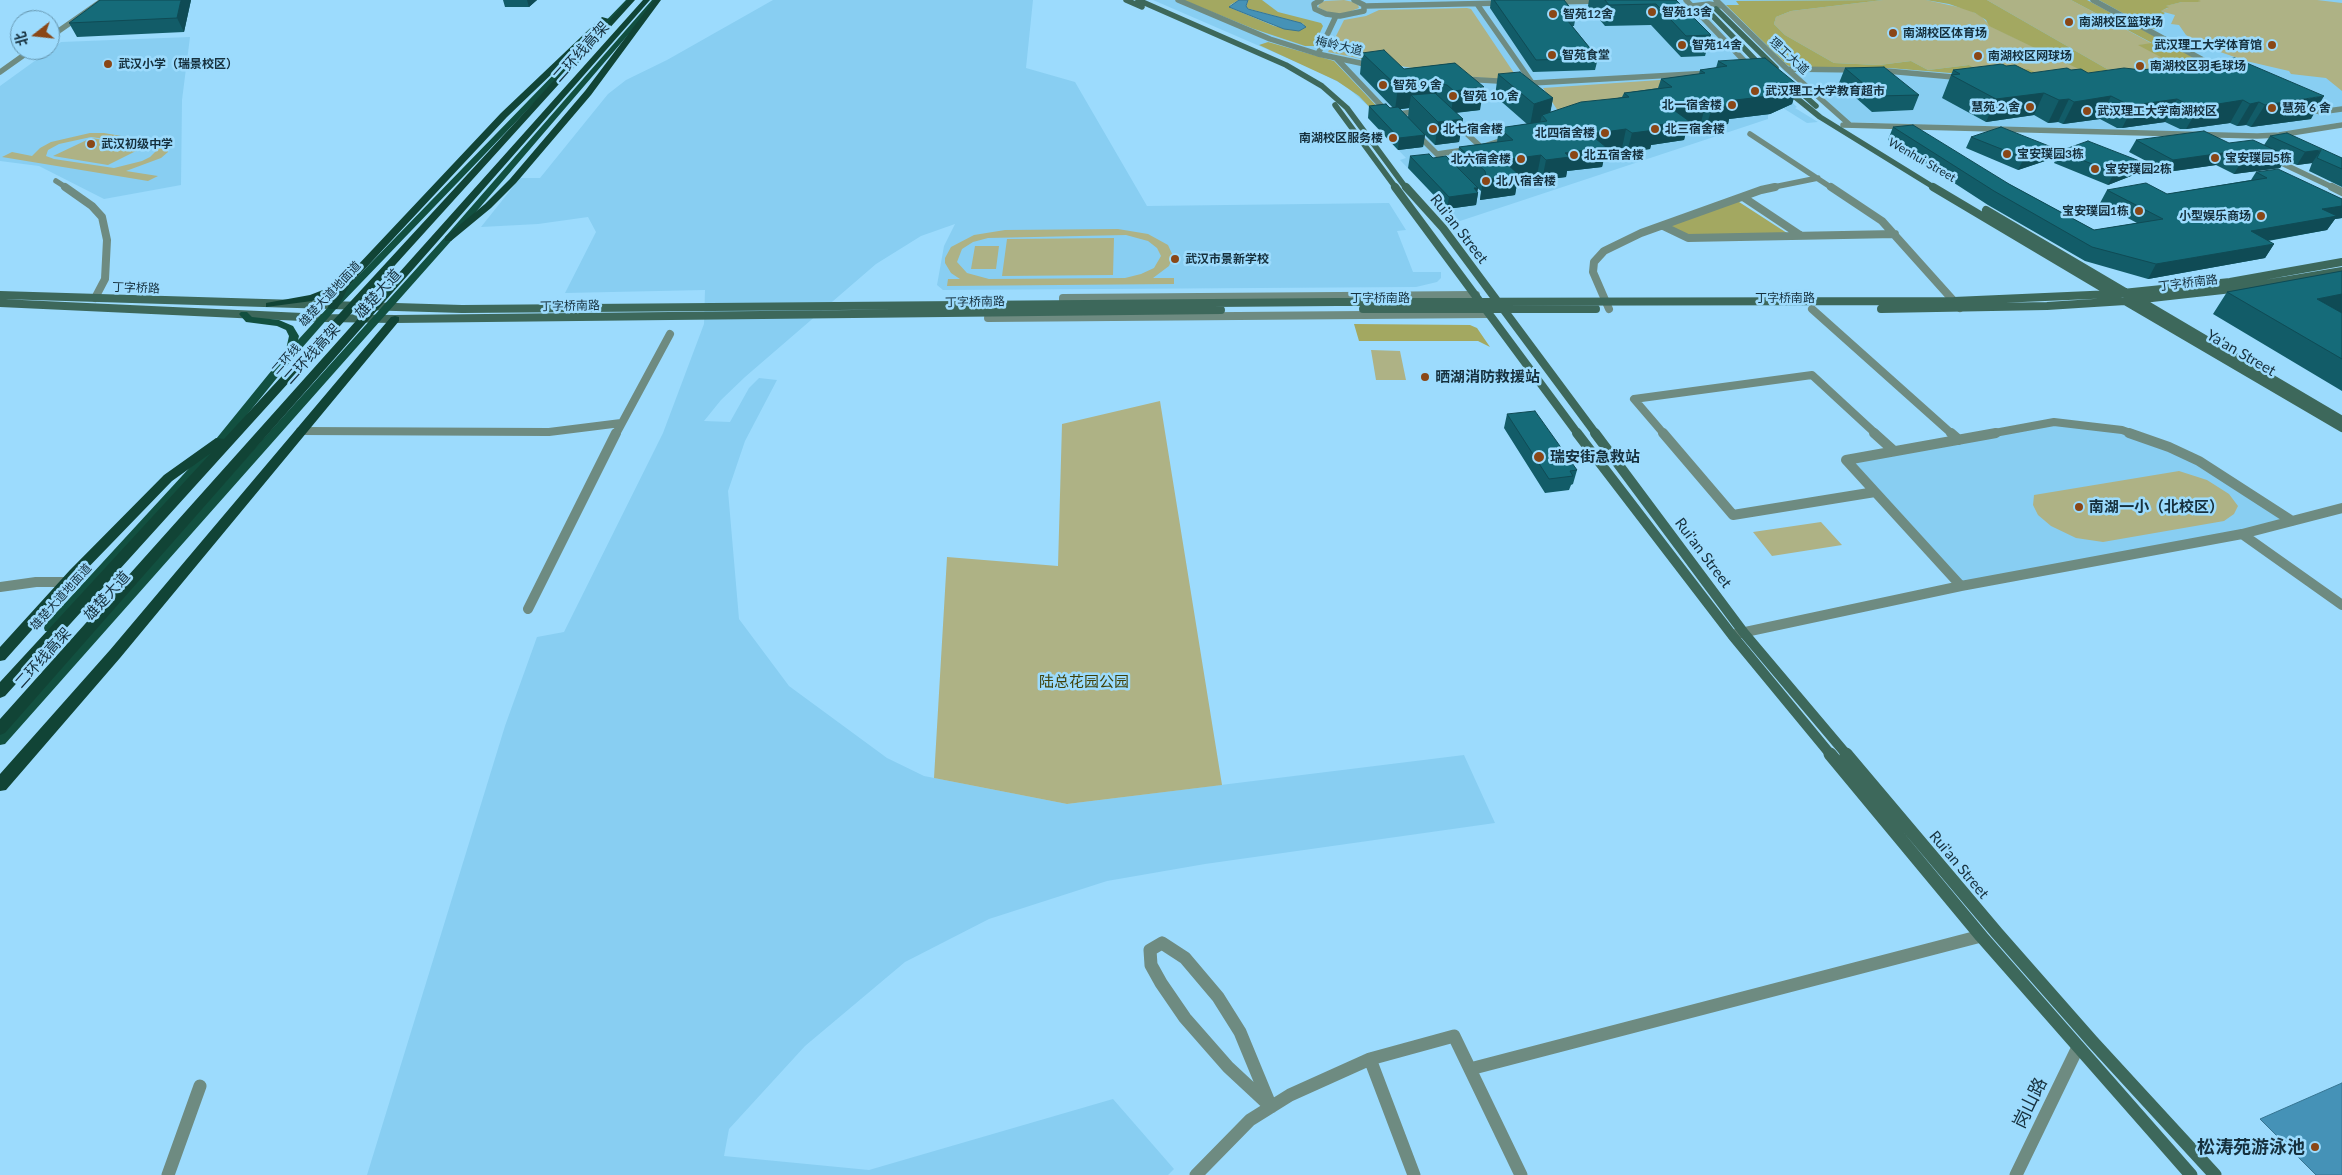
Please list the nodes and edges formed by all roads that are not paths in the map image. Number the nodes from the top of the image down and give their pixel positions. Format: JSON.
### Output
{"nodes":[{"id":1,"x":103,"y":0,"type":"edge"},
{"id":2,"x":629,"y":0,"type":"edge"},
{"id":3,"x":647,"y":0,"type":"edge"},
{"id":4,"x":657,"y":0,"type":"edge"},
{"id":5,"x":1126,"y":0,"type":"edge"},
{"id":6,"x":1138,"y":0,"type":"edge"},
{"id":7,"x":1178,"y":0,"type":"edge"},
{"id":8,"x":1320,"y":0,"type":"edge"},
{"id":9,"x":1354,"y":0,"type":"edge"},
{"id":10,"x":1686,"y":0,"type":"edge"},
{"id":11,"x":1716,"y":0,"type":"edge"},
{"id":12,"x":2093,"y":0,"type":"edge"},
{"id":13,"x":1606,"y":1,"type":"edge"},
{"id":14,"x":1543,"y":2,"type":"edge"},
{"id":15,"x":1505,"y":3,"type":"edge"},
{"id":16,"x":1477,"y":4,"type":"junction"},
{"id":17,"x":1365,"y":6,"type":"junction"},
{"id":18,"x":1692,"y":6,"type":"junction"},
{"id":19,"x":1719,"y":8,"type":"junction"},
{"id":20,"x":1706,"y":9,"type":"dead end"},
{"id":21,"x":1336,"y":16,"type":"junction"},
{"id":22,"x":60,"y":30,"type":"edge"},
{"id":23,"x":1318,"y":54,"type":"junction"},
{"id":24,"x":1336,"y":58,"type":"junction"},
{"id":25,"x":17,"y":60,"type":"edge"},
{"id":26,"x":2194,"y":63,"type":"edge"},
{"id":27,"x":1380,"y":67,"type":"edge"},
{"id":28,"x":1788,"y":70,"type":"junction"},
{"id":29,"x":1746,"y":71,"type":"edge"},
{"id":30,"x":0,"y":72,"type":"edge"},
{"id":31,"x":1722,"y":72,"type":"edge"},
{"id":32,"x":1696,"y":74,"type":"junction"},
{"id":33,"x":1769,"y":74,"type":"edge"},
{"id":34,"x":1453,"y":78,"type":"edge"},
{"id":35,"x":1974,"y":78,"type":"edge"},
{"id":36,"x":1776,"y":80,"type":"edge"},
{"id":37,"x":1681,"y":82,"type":"edge"},
{"id":38,"x":1532,"y":83,"type":"junction"},
{"id":39,"x":1540,"y":95,"type":"edge"},
{"id":40,"x":2300,"y":105,"type":"edge"},
{"id":41,"x":2342,"y":109,"type":"edge"},
{"id":42,"x":1430,"y":110,"type":"edge"},
{"id":43,"x":1398,"y":114,"type":"junction"},
{"id":44,"x":1446,"y":114,"type":"edge"},
{"id":45,"x":1404,"y":121,"type":"edge"},
{"id":46,"x":1846,"y":125,"type":"junction"},
{"id":47,"x":2342,"y":125,"type":"edge"},
{"id":48,"x":1411,"y":127,"type":"edge"},
{"id":49,"x":1750,"y":134,"type":"dead end"},
{"id":50,"x":2222,"y":135,"type":"junction"},
{"id":51,"x":1516,"y":136,"type":"edge"},
{"id":52,"x":2239,"y":143,"type":"edge"},
{"id":53,"x":1481,"y":147,"type":"junction"},
{"id":54,"x":1437,"y":154,"type":"junction"},
{"id":55,"x":2265,"y":155,"type":"edge"},
{"id":56,"x":1444,"y":161,"type":"edge"},
{"id":57,"x":1818,"y":178,"type":"junction"},
{"id":58,"x":56,"y":181,"type":"dead end"},
{"id":59,"x":2342,"y":192,"type":"edge"},
{"id":60,"x":1743,"y":197,"type":"junction"},
{"id":61,"x":1663,"y":226,"type":"junction"},
{"id":62,"x":1895,"y":234,"type":"junction"},
{"id":63,"x":1801,"y":235,"type":"junction"},
{"id":64,"x":448,"y":239,"type":"junction"},
{"id":65,"x":2342,"y":262,"type":"edge"},
{"id":66,"x":2342,"y":271,"type":"edge"},
{"id":67,"x":345,"y":285,"type":"junction"},
{"id":68,"x":2114,"y":294,"type":"junction"},
{"id":69,"x":0,"y":295,"type":"edge"},
{"id":70,"x":2126,"y":297,"type":"junction"},
{"id":71,"x":95,"y":298,"type":"junction"},
{"id":72,"x":2140,"y":300,"type":"junction"},
{"id":73,"x":1954,"y":301,"type":"junction"},
{"id":74,"x":0,"y":304,"type":"edge"},
{"id":75,"x":270,"y":305,"type":"junction"},
{"id":76,"x":1483,"y":305,"type":"junction"},
{"id":77,"x":1338,"y":306,"type":"junction"},
{"id":78,"x":1499,"y":306,"type":"junction"},
{"id":79,"x":1607,"y":306,"type":"junction"},
{"id":80,"x":334,"y":307,"type":"junction"},
{"id":81,"x":385,"y":308,"type":"junction"},
{"id":82,"x":1960,"y":308,"type":"junction"},
{"id":83,"x":1812,"y":309,"type":"junction"},
{"id":84,"x":244,"y":314,"type":"junction"},
{"id":85,"x":324,"y":318,"type":"junction"},
{"id":86,"x":988,"y":318,"type":"dead end"},
{"id":87,"x":1063,"y":318,"type":"junction"},
{"id":88,"x":376,"y":319,"type":"junction"},
{"id":89,"x":395,"y":319,"type":"junction"},
{"id":90,"x":670,"y":334,"type":"dead end"},
{"id":91,"x":290,"y":355,"type":"junction"},
{"id":92,"x":2342,"y":420,"type":"edge"},
{"id":93,"x":621,"y":424,"type":"junction"},
{"id":94,"x":2342,"y":428,"type":"edge"},
{"id":95,"x":300,"y":431,"type":"junction"},
{"id":96,"x":1959,"y":440,"type":"junction"},
{"id":97,"x":220,"y":441,"type":"junction"},
{"id":98,"x":1894,"y":451,"type":"junction"},
{"id":99,"x":256,"y":485,"type":"joint"},
{"id":100,"x":1875,"y":492,"type":"junction"},
{"id":101,"x":2342,"y":508,"type":"edge"},
{"id":102,"x":2292,"y":521,"type":"junction"},
{"id":103,"x":2242,"y":534,"type":"junction"},
{"id":104,"x":67,"y":582,"type":"junction"},
{"id":105,"x":1962,"y":586,"type":"junction"},
{"id":106,"x":0,"y":587,"type":"edge"},
{"id":107,"x":2342,"y":605,"type":"edge"},
{"id":108,"x":528,"y":609,"type":"dead end"},
{"id":109,"x":1744,"y":633,"type":"junction"},
{"id":110,"x":1732,"y":635,"type":"junction"},
{"id":111,"x":0,"y":656,"type":"edge"},
{"id":112,"x":0,"y":683,"type":"edge"},
{"id":113,"x":0,"y":692,"type":"edge"},
{"id":114,"x":0,"y":729,"type":"edge"},
{"id":115,"x":0,"y":740,"type":"edge"},
{"id":116,"x":0,"y":784,"type":"edge"},
{"id":117,"x":1981,"y":936,"type":"junction"},
{"id":118,"x":2078,"y":1047,"type":"junction"},
{"id":119,"x":1370,"y":1060,"type":"junction"},
{"id":120,"x":1470,"y":1069,"type":"junction"},
{"id":121,"x":200,"y":1086,"type":"dead end"},
{"id":122,"x":1271,"y":1107,"type":"junction"},
{"id":123,"x":1198,"y":1174,"type":"edge"},
{"id":124,"x":168,"y":1175,"type":"edge"},
{"id":125,"x":1414,"y":1175,"type":"edge"},
{"id":126,"x":1521,"y":1175,"type":"edge"},
{"id":127,"x":2016,"y":1175,"type":"edge"},
{"id":128,"x":2191,"y":1175,"type":"edge"},
{"id":129,"x":2216,"y":1175,"type":"edge"}],
"edges":[{"from":1,"to":22,"type":"street"},
{"from":2,"to":67,"type":"highway"},
{"from":2,"to":80,"type":"main road","name":"雄楚大道地面道"},
{"from":2,"to":113,"type":"highway","name":"二环线"},
{"from":3,"to":114,"type":"highway","name":"二环线高架"},
{"from":4,"to":64,"type":"main road","name":"雄楚大道"},
{"from":4,"to":64,"type":"highway"},
{"from":5,"to":76,"type":"main road","name":"Rui'an Street"},
{"from":6,"to":78,"type":"main road","name":"Rui'an Street"},
{"from":7,"to":23,"type":"street","name":"梅岭大道"},
{"from":8,"to":21,"type":"street"},
{"from":9,"to":17,"type":"street"},
{"from":10,"to":18,"type":"street"},
{"from":11,"to":19,"type":"street","name":"理工大道"},
{"from":12,"to":26,"type":"street"},
{"from":13,"to":14,"type":"street"},
{"from":15,"to":16,"type":"street"},
{"from":16,"to":17,"type":"street"},
{"from":16,"to":38,"type":"street"},
{"from":17,"to":21,"type":"street"},
{"from":18,"to":19,"type":"street"},
{"from":18,"to":29,"type":"street"},
{"from":19,"to":28,"type":"street","name":"理工大道"},
{"from":19,"to":46,"type":"main road","name":"Wenhui Street"},
{"from":20,"to":33,"type":"main road"},
{"from":21,"to":23,"type":"street"},
{"from":23,"to":24,"type":"street","name":"梅岭大道"},
{"from":24,"to":27,"type":"street","name":"梅岭大道"},
{"from":24,"to":43,"type":"street"},
{"from":25,"to":30,"type":"street"},
{"from":28,"to":35,"type":"street"},
{"from":28,"to":46,"type":"street","name":"理工大道"},
{"from":31,"to":32,"type":"street"},
{"from":32,"to":37,"type":"street"},
{"from":32,"to":38,"type":"street"},
{"from":34,"to":38,"type":"street"},
{"from":36,"to":68,"type":"main road","name":"Wenhui Street"},
{"from":38,"to":39,"type":"street"},
{"from":40,"to":41,"type":"street"},
{"from":42,"to":43,"type":"street"},
{"from":43,"to":45,"type":"street"},
{"from":44,"to":53,"type":"street"},
{"from":46,"to":50,"type":"street"},
{"from":46,"to":70,"type":"main road","name":"Wenhui Street"},
{"from":47,"to":50,"type":"street"},
{"from":48,"to":54,"type":"street"},
{"from":49,"to":57,"type":"street"},
{"from":50,"to":52,"type":"street"},
{"from":51,"to":53,"type":"street"},
{"from":53,"to":54,"type":"street"},
{"from":54,"to":56,"type":"street"},
{"from":55,"to":59,"type":"street"},
{"from":57,"to":60,"type":"street"},
{"from":57,"to":62,"type":"street"},
{"from":58,"to":71,"type":"street"},
{"from":60,"to":61,"type":"street"},
{"from":60,"to":63,"type":"street"},
{"from":61,"to":63,"type":"street"},
{"from":61,"to":79,"type":"street"},
{"from":62,"to":63,"type":"street"},
{"from":62,"to":73,"type":"street"},
{"from":64,"to":81,"type":"main road","name":"雄楚大道"},
{"from":65,"to":70,"type":"main road","name":"丁字桥南路"},
{"from":66,"to":72,"type":"main road","name":"丁字桥南路"},
{"from":67,"to":75,"type":"highway"},
{"from":67,"to":80,"type":"highway"},
{"from":68,"to":70,"type":"main road","name":"丁字桥南路"},
{"from":68,"to":73,"type":"main road","name":"丁字桥南路"},
{"from":69,"to":71,"type":"main road","name":"丁字桥路"},
{"from":70,"to":72,"type":"main road","name":"丁字桥南路"},
{"from":70,"to":82,"type":"main road","name":"丁字桥南路"},
{"from":70,"to":94,"type":"main road","name":"Ya'an Street"},
{"from":71,"to":75,"type":"main road","name":"丁字桥路"},
{"from":72,"to":92,"type":"main road","name":"Ya'an Street"},
{"from":73,"to":79,"type":"main road","name":"丁字桥南路"},
{"from":73,"to":82,"type":"street"},
{"from":74,"to":84,"type":"main road","name":"丁字桥路"},
{"from":75,"to":80,"type":"main road","name":"丁字桥路"},
{"from":76,"to":77,"type":"main road","name":"丁字桥南路"},
{"from":76,"to":78,"type":"main road","name":"丁字桥南路"},
{"from":76,"to":87,"type":"street"},
{"from":76,"to":87,"type":"street"},
{"from":76,"to":110,"type":"main road","name":"Rui'an Street"},
{"from":77,"to":81,"type":"main road","name":"丁字桥南路"},
{"from":77,"to":89,"type":"main road","name":"丁字桥南路"},
{"from":78,"to":79,"type":"main road","name":"丁字桥南路"},
{"from":78,"to":109,"type":"main road","name":"Rui'an Street"},
{"from":79,"to":83,"type":"main road","name":"丁字桥南路"},
{"from":80,"to":81,"type":"main road","name":"丁字桥南路"},
{"from":80,"to":85,"type":"main road","name":"雄楚大道地面道"},
{"from":81,"to":88,"type":"main road","name":"雄楚大道"},
{"from":82,"to":83,"type":"main road","name":"丁字桥南路"},
{"from":83,"to":96,"type":"street"},
{"from":84,"to":85,"type":"main road","name":"丁字桥路"},
{"from":84,"to":91,"type":"main road"},
{"from":85,"to":88,"type":"main road","name":"丁字桥南路"},
{"from":85,"to":91,"type":"main road","name":"雄楚大道地面道"},
{"from":86,"to":87,"type":"street"},
{"from":88,"to":89,"type":"main road","name":"丁字桥南路"},
{"from":88,"to":115,"type":"main road","name":"雄楚大道"},
{"from":89,"to":95,"type":"highway"},
{"from":90,"to":93,"type":"street"},
{"from":91,"to":97,"type":"main road","name":"雄楚大道地面道"},
{"from":93,"to":95,"type":"street"},
{"from":93,"to":108,"type":"street"},
{"from":95,"to":99,"type":"highway"},
{"from":96,"to":98,"type":"street"},
{"from":96,"to":102,"type":"street"},
{"from":97,"to":104,"type":"highway"},
{"from":97,"to":112,"type":"main road","name":"雄楚大道地面道"},
{"from":98,"to":100,"type":"street"},
{"from":98,"to":100,"type":"street"},
{"from":99,"to":116,"type":"highway"},
{"from":100,"to":105,"type":"street"},
{"from":101,"to":102,"type":"street"},
{"from":102,"to":103,"type":"street"},
{"from":103,"to":105,"type":"street"},
{"from":103,"to":107,"type":"street"},
{"from":104,"to":106,"type":"street"},
{"from":104,"to":111,"type":"highway"},
{"from":105,"to":109,"type":"street"},
{"from":109,"to":110,"type":"street"},
{"from":109,"to":129,"type":"main road","name":"Rui'an Street"},
{"from":110,"to":117,"type":"main road","name":"Rui'an Street"},
{"from":117,"to":118,"type":"main road","name":"Rui'an Street"},
{"from":117,"to":120,"type":"street"},
{"from":118,"to":127,"type":"street","name":"岗山路"},
{"from":118,"to":128,"type":"main road","name":"Rui'an Street"},
{"from":119,"to":120,"type":"street"},
{"from":119,"to":122,"type":"street"},
{"from":119,"to":125,"type":"street"},
{"from":120,"to":126,"type":"street"},
{"from":121,"to":124,"type":"street"},
{"from":122,"to":122,"type":"street"},
{"from":122,"to":123,"type":"street"}]}
